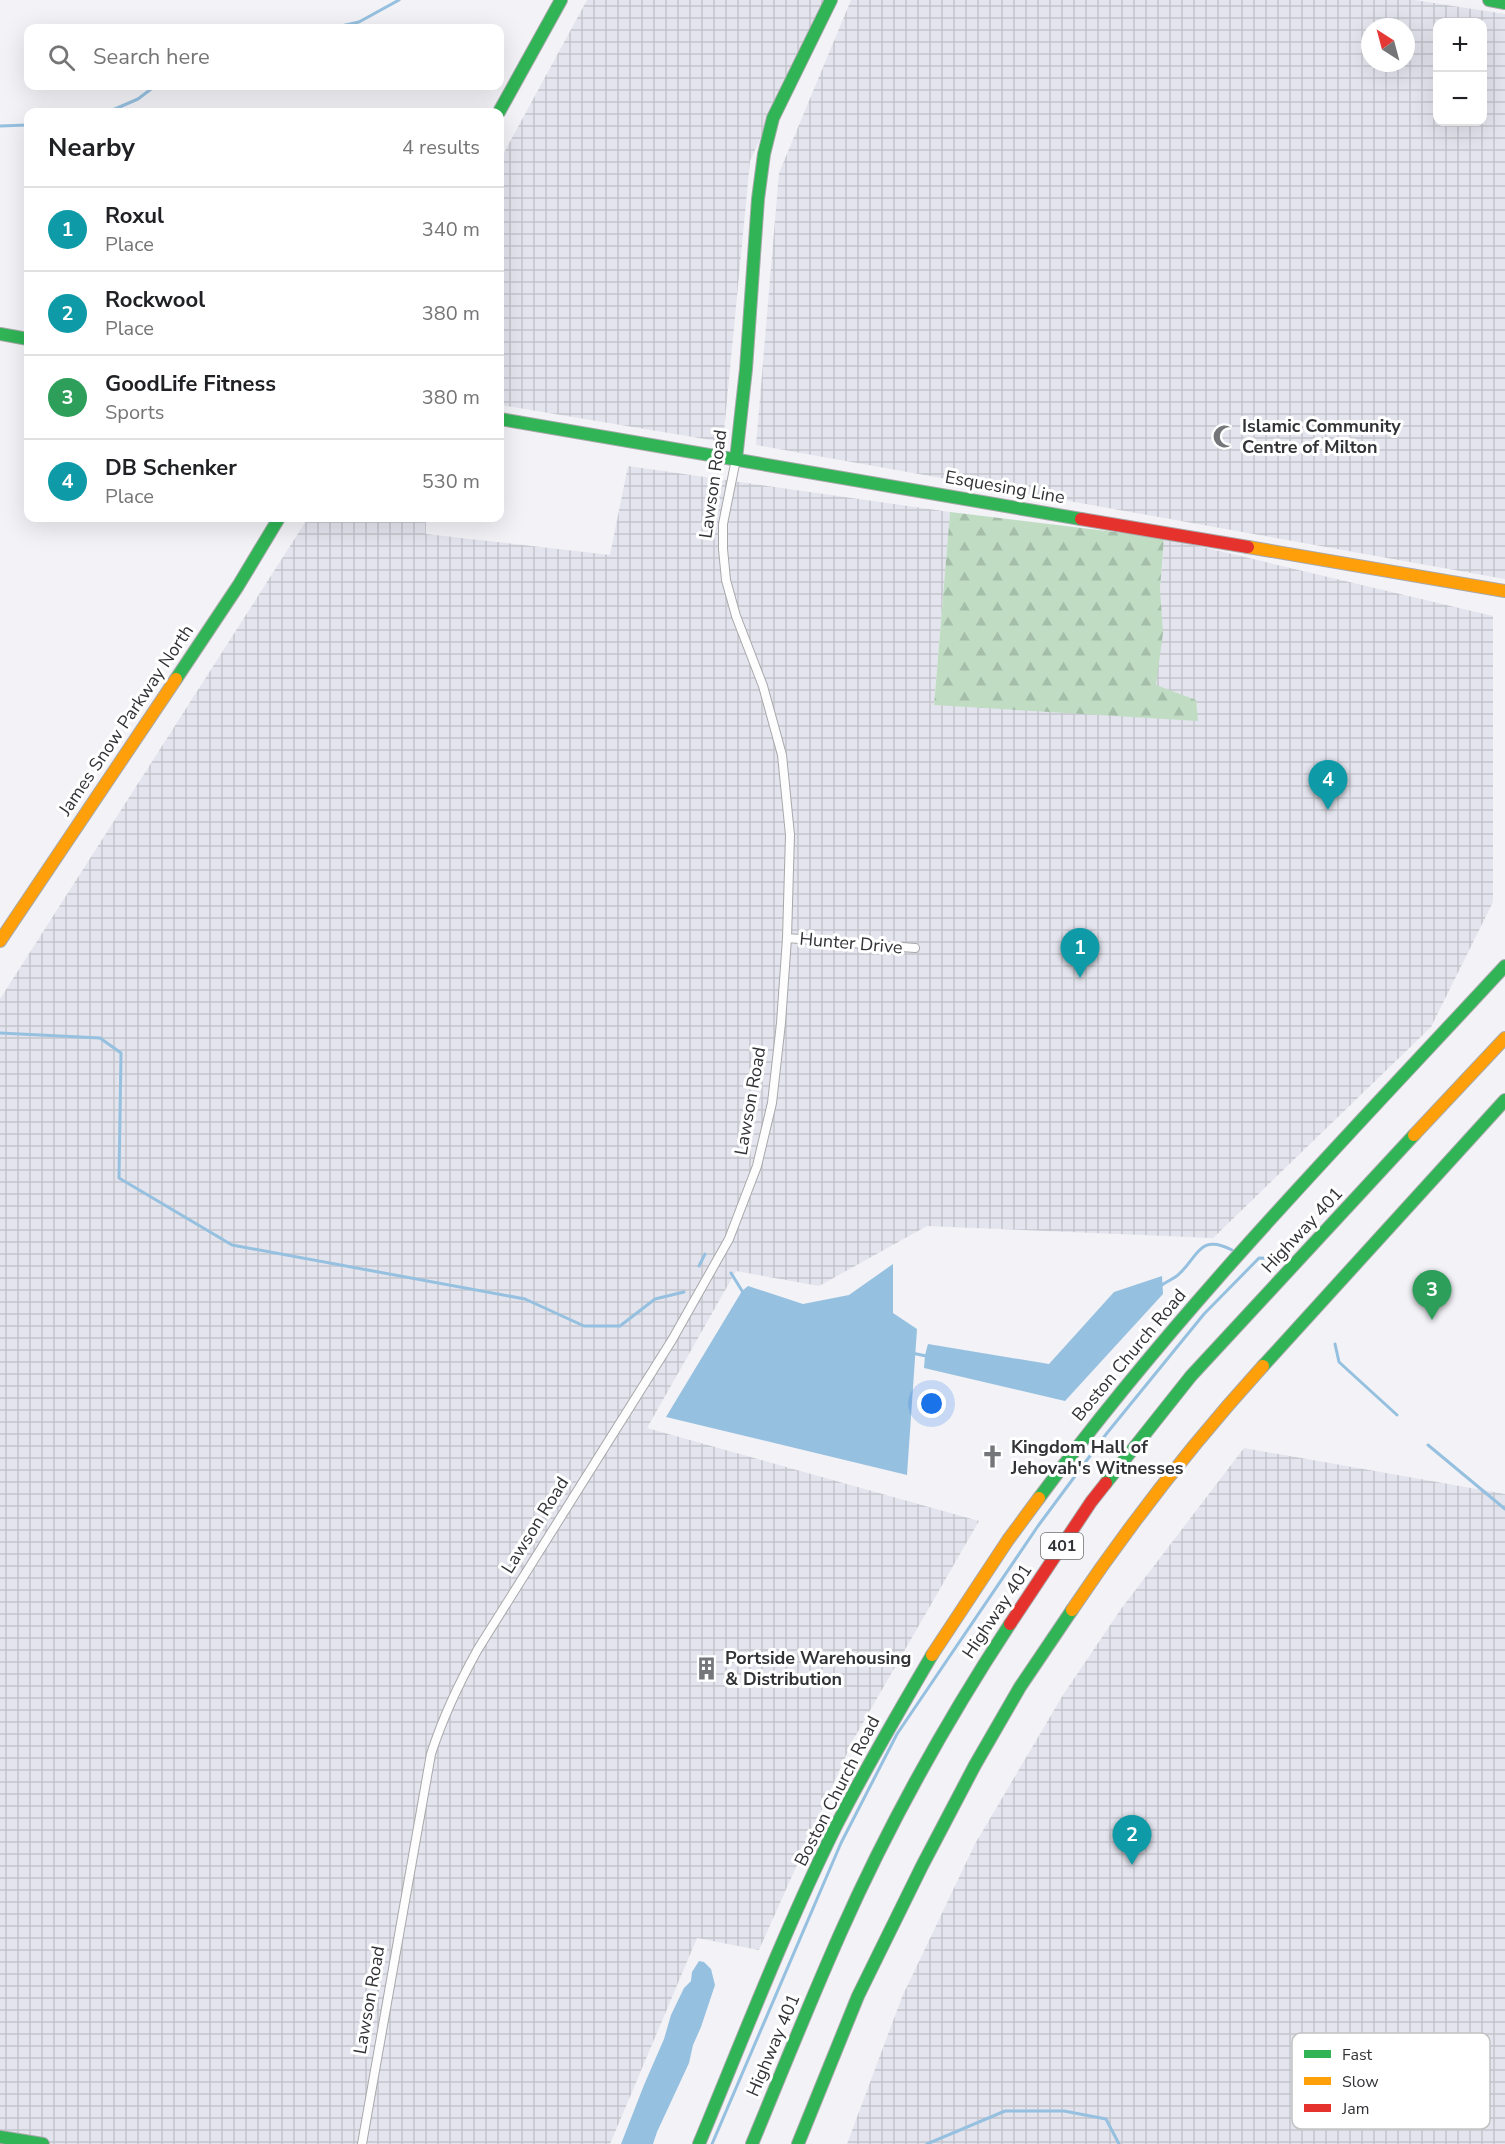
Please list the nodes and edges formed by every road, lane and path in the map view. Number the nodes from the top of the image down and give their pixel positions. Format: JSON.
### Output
{"nodes":[{"id":1,"x":561,"y":0,"type":"edge"},
{"id":2,"x":831,"y":0,"type":"edge"},
{"id":3,"x":1489,"y":0,"type":"edge"},
{"id":4,"x":1505,"y":3,"type":"edge"},
{"id":5,"x":501,"y":108,"type":"edge"},
{"id":6,"x":0,"y":334,"type":"edge"},
{"id":7,"x":24,"y":338,"type":"edge"},
{"id":8,"x":504,"y":420,"type":"edge"},
{"id":9,"x":736,"y":459,"type":"junction"},
{"id":10,"x":277,"y":522,"type":"edge"},
{"id":11,"x":1505,"y":591,"type":"edge"},
{"id":12,"x":787,"y":938,"type":"junction"},
{"id":13,"x":0,"y":941,"type":"edge"},
{"id":14,"x":915,"y":948,"type":"dead end"},
{"id":15,"x":1505,"y":966,"type":"edge"},
{"id":16,"x":1505,"y":1038,"type":"edge"},
{"id":17,"x":1505,"y":1100,"type":"edge"},
{"id":18,"x":0,"y":2137,"type":"edge"},
{"id":19,"x":43,"y":2144,"type":"edge"},
{"id":20,"x":362,"y":2144,"type":"edge"},
{"id":21,"x":699,"y":2144,"type":"edge"},
{"id":22,"x":752,"y":2144,"type":"edge"},
{"id":23,"x":798,"y":2144,"type":"edge"}],
"edges":[{"from":1,"to":5,"type":"main road"},
{"from":2,"to":9,"type":"main road","name":"Lawson Road"},
{"from":3,"to":4,"type":"main road"},
{"from":6,"to":7,"type":"main road"},
{"from":8,"to":9,"type":"main road","name":"Esquesing Line"},
{"from":9,"to":11,"type":"main road","name":"Esquesing Line"},
{"from":9,"to":12,"type":"street","name":"Lawson Road"},
{"from":10,"to":13,"type":"main road","name":"James Snow Parkway North"},
{"from":12,"to":14,"type":"street","name":"Hunter Drive"},
{"from":12,"to":20,"type":"street","name":"Lawson Road"},
{"from":15,"to":21,"type":"main road","name":"Boston Church Road"},
{"from":16,"to":22,"type":"main road","name":"Highway 401","number":"401"},
{"from":17,"to":23,"type":"main road","number":"401"},
{"from":18,"to":19,"type":"main road"}]}
